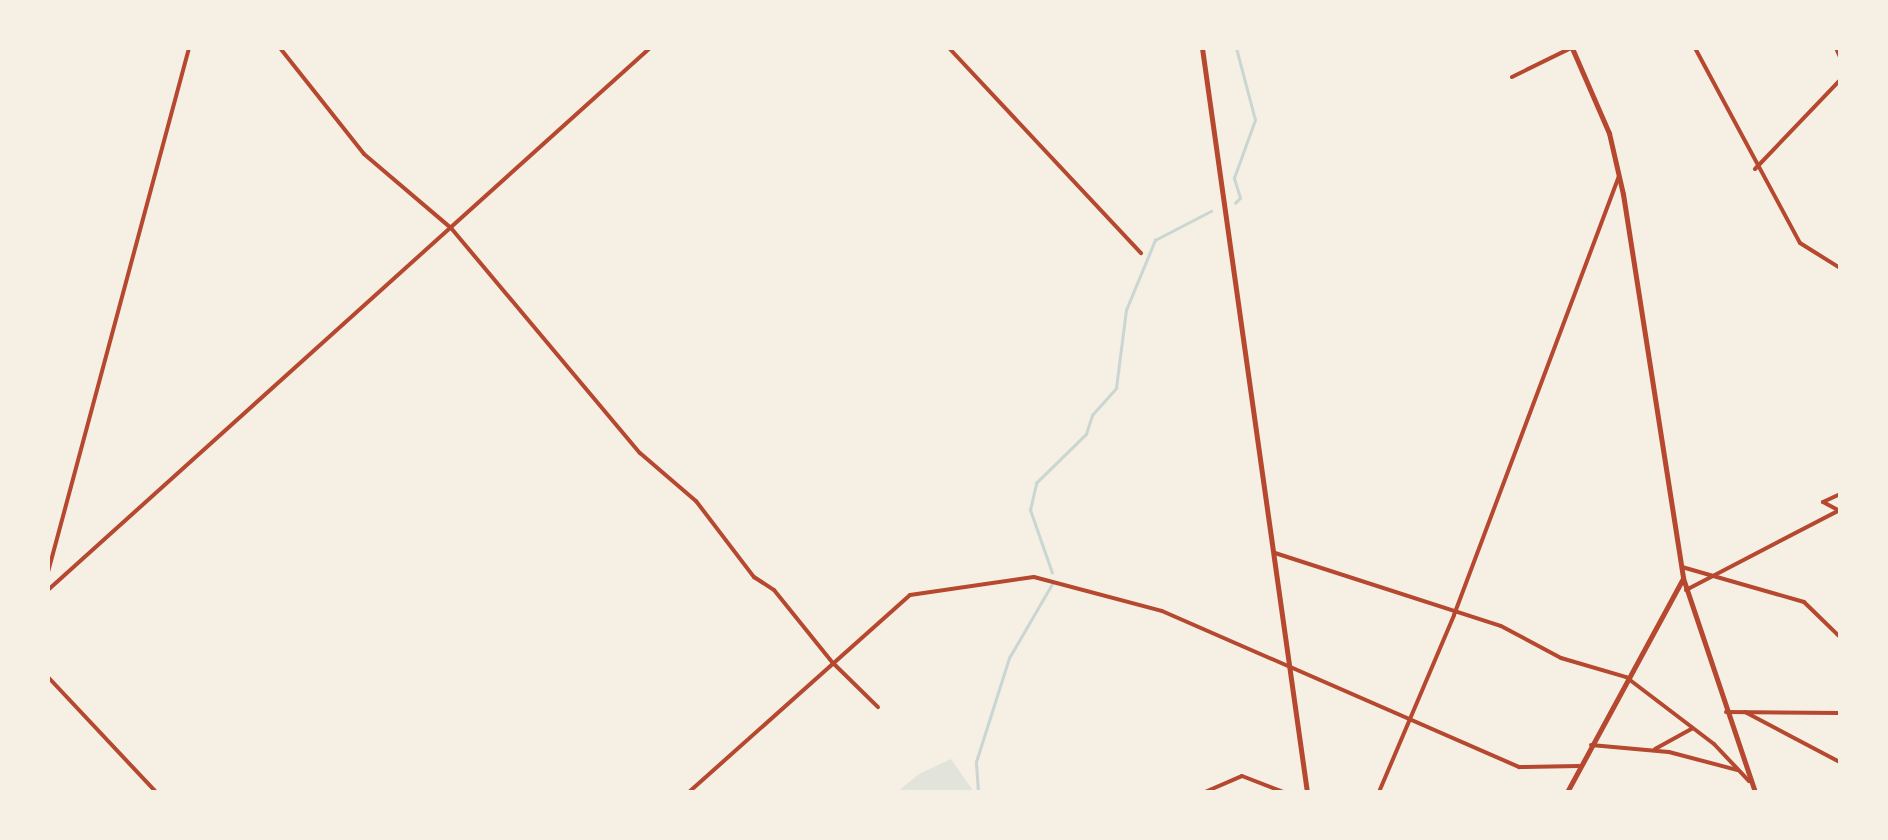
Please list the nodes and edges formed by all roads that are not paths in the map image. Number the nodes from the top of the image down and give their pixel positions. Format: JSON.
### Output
{"nodes":[{"id":1,"x":189,"y":48,"type":"edge"},
{"id":2,"x":280,"y":48,"type":"edge"},
{"id":3,"x":650,"y":48,"type":"edge"},
{"id":4,"x":949,"y":48,"type":"edge"},
{"id":5,"x":1202,"y":48,"type":"edge"},
{"id":6,"x":1572,"y":48,"type":"edge"},
{"id":7,"x":1694,"y":48,"type":"edge"},
{"id":8,"x":1836,"y":48,"type":"edge"},
{"id":9,"x":1840,"y":57,"type":"edge"},
{"id":10,"x":1512,"y":77,"type":"dead end"},
{"id":11,"x":1840,"y":80,"type":"edge"},
{"id":12,"x":1755,"y":169,"type":"junction"},
{"id":13,"x":1618,"y":176,"type":"junction"},
{"id":14,"x":451,"y":228,"type":"junction"},
{"id":15,"x":1140,"y":253,"type":"dead end"},
{"id":16,"x":1840,"y":268,"type":"edge"},
{"id":17,"x":1840,"y":494,"type":"edge"},
{"id":18,"x":1840,"y":510,"type":"edge"},
{"id":19,"x":1272,"y":552,"type":"junction"},
{"id":20,"x":1682,"y":567,"type":"junction"},
{"id":21,"x":48,"y":572,"type":"edge"},
{"id":22,"x":1721,"y":577,"type":"junction"},
{"id":23,"x":1683,"y":578,"type":"junction"},
{"id":24,"x":48,"y":590,"type":"edge"},
{"id":25,"x":1686,"y":590,"type":"junction"},
{"id":26,"x":1454,"y":615,"type":"junction"},
{"id":27,"x":1840,"y":637,"type":"edge"},
{"id":28,"x":833,"y":663,"type":"junction"},
{"id":29,"x":1291,"y":670,"type":"junction"},
{"id":30,"x":48,"y":677,"type":"edge"},
{"id":31,"x":1626,"y":677,"type":"junction"},
{"id":32,"x":878,"y":707,"type":"dead end"},
{"id":33,"x":1726,"y":712,"type":"junction"},
{"id":34,"x":1745,"y":712,"type":"junction"},
{"id":35,"x":1840,"y":713,"type":"edge"},
{"id":36,"x":1410,"y":721,"type":"junction"},
{"id":37,"x":1693,"y":728,"type":"junction"},
{"id":38,"x":1591,"y":745,"type":"junction"},
{"id":39,"x":1650,"y":751,"type":"junction"},
{"id":40,"x":1840,"y":762,"type":"edge"},
{"id":41,"x":1579,"y":766,"type":"junction"},
{"id":42,"x":1738,"y":770,"type":"junction"},
{"id":43,"x":1748,"y":781,"type":"junction"},
{"id":44,"x":156,"y":792,"type":"edge"},
{"id":45,"x":689,"y":792,"type":"edge"},
{"id":46,"x":1205,"y":792,"type":"edge"},
{"id":47,"x":1283,"y":792,"type":"edge"},
{"id":48,"x":1308,"y":792,"type":"edge"},
{"id":49,"x":1379,"y":792,"type":"edge"},
{"id":50,"x":1567,"y":792,"type":"edge"},
{"id":51,"x":1755,"y":792,"type":"edge"}],
"edges":[{"from":1,"to":21,"type":"street"},
{"from":2,"to":14,"type":"street"},
{"from":3,"to":14,"type":"street"},
{"from":4,"to":15,"type":"street"},
{"from":5,"to":19,"type":"street"},
{"from":6,"to":10,"type":"street"},
{"from":6,"to":13,"type":"street"},
{"from":7,"to":12,"type":"street"},
{"from":8,"to":9,"type":"street"},
{"from":11,"to":12,"type":"street"},
{"from":12,"to":16,"type":"street"},
{"from":13,"to":20,"type":"street"},
{"from":13,"to":26,"type":"street"},
{"from":14,"to":24,"type":"street"},
{"from":14,"to":28,"type":"street"},
{"from":17,"to":18,"type":"street"},
{"from":18,"to":22,"type":"street"},
{"from":19,"to":26,"type":"street"},
{"from":19,"to":29,"type":"street"},
{"from":20,"to":22,"type":"street"},
{"from":20,"to":23,"type":"street"},
{"from":22,"to":25,"type":"street"},
{"from":22,"to":27,"type":"street"},
{"from":23,"to":25,"type":"street"},
{"from":23,"to":31,"type":"street"},
{"from":25,"to":33,"type":"street"},
{"from":26,"to":31,"type":"street"},
{"from":26,"to":36,"type":"street"},
{"from":28,"to":29,"type":"street"},
{"from":28,"to":32,"type":"street"},
{"from":28,"to":45,"type":"street"},
{"from":29,"to":36,"type":"street"},
{"from":29,"to":48,"type":"street"},
{"from":30,"to":44,"type":"street"},
{"from":31,"to":37,"type":"street"},
{"from":31,"to":38,"type":"street"},
{"from":33,"to":34,"type":"street"},
{"from":33,"to":43,"type":"street"},
{"from":34,"to":35,"type":"street"},
{"from":34,"to":40,"type":"street"},
{"from":36,"to":41,"type":"street"},
{"from":36,"to":49,"type":"street"},
{"from":37,"to":39,"type":"street"},
{"from":37,"to":42,"type":"street"},
{"from":38,"to":39,"type":"street"},
{"from":38,"to":41,"type":"street"},
{"from":39,"to":42,"type":"street"},
{"from":41,"to":50,"type":"street"},
{"from":42,"to":43,"type":"street"},
{"from":43,"to":51,"type":"street"},
{"from":46,"to":47,"type":"street"}]}
